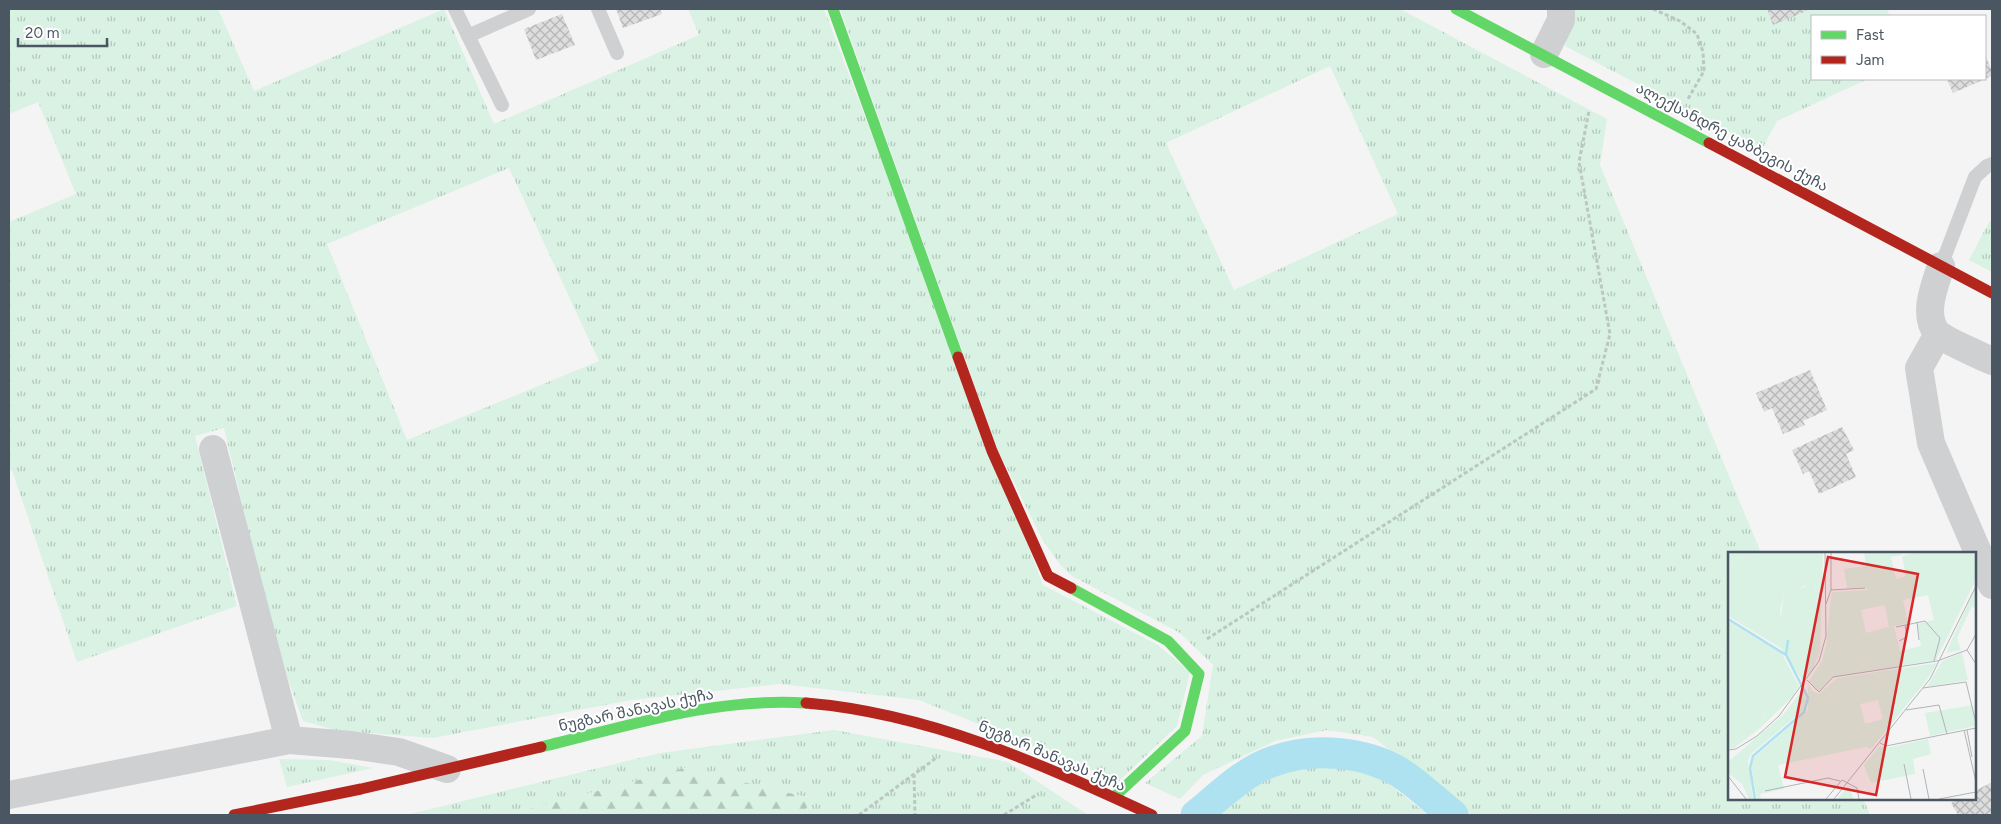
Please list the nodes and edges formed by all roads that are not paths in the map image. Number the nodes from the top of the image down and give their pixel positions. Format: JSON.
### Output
{"nodes":[{"id":1,"x":455,"y":9,"type":"edge"},
{"id":2,"x":529,"y":9,"type":"edge"},
{"id":3,"x":598,"y":9,"type":"edge"},
{"id":4,"x":832,"y":9,"type":"edge"},
{"id":5,"x":1456,"y":9,"type":"edge"},
{"id":6,"x":1561,"y":9,"type":"edge"},
{"id":7,"x":468,"y":36,"type":"junction"},
{"id":8,"x":617,"y":53,"type":"dead end"},
{"id":9,"x":1544,"y":54,"type":"junction"},
{"id":10,"x":502,"y":104,"type":"dead end"},
{"id":11,"x":1992,"y":164,"type":"edge"},
{"id":12,"x":1940,"y":266,"type":"junction"},
{"id":13,"x":1992,"y":293,"type":"edge"},
{"id":14,"x":1938,"y":334,"type":"junction"},
{"id":15,"x":1992,"y":361,"type":"edge"},
{"id":16,"x":213,"y":449,"type":"dead end"},
{"id":17,"x":1992,"y":585,"type":"edge"},
{"id":18,"x":289,"y":740,"type":"junction"},
{"id":19,"x":447,"y":769,"type":"junction"},
{"id":20,"x":9,"y":795,"type":"edge"},
{"id":21,"x":1114,"y":797,"type":"junction"},
{"id":22,"x":234,"y":815,"type":"edge"},
{"id":23,"x":1152,"y":815,"type":"edge"}],
"edges":[{"from":1,"to":7,"type":"lane"},
{"from":2,"to":7,"type":"lane"},
{"from":3,"to":8,"type":"lane"},
{"from":4,"to":21,"type":"street"},
{"from":5,"to":9,"type":"street","name":"ალექსანდრე ყაზბეგის ქუჩა"},
{"from":6,"to":9,"type":"street"},
{"from":7,"to":10,"type":"lane"},
{"from":9,"to":12,"type":"street","name":"ალექსანდრე ყაზბეგის ქუჩა"},
{"from":11,"to":12,"type":"lane"},
{"from":12,"to":13,"type":"street","name":"ალექსანდრე ყაზბეგის ქუჩა"},
{"from":12,"to":14,"type":"street"},
{"from":14,"to":15,"type":"street"},
{"from":14,"to":17,"type":"street"},
{"from":16,"to":18,"type":"street"},
{"from":18,"to":19,"type":"street"},
{"from":18,"to":20,"type":"street"},
{"from":19,"to":21,"type":"street","name":"ნუგზარ შანავას ქუჩა"},
{"from":19,"to":22,"type":"street","name":"ნუგზარ შანავას ქუჩა"},
{"from":21,"to":23,"type":"street","name":"ნუგზარ შანავას ქუჩა"}]}
